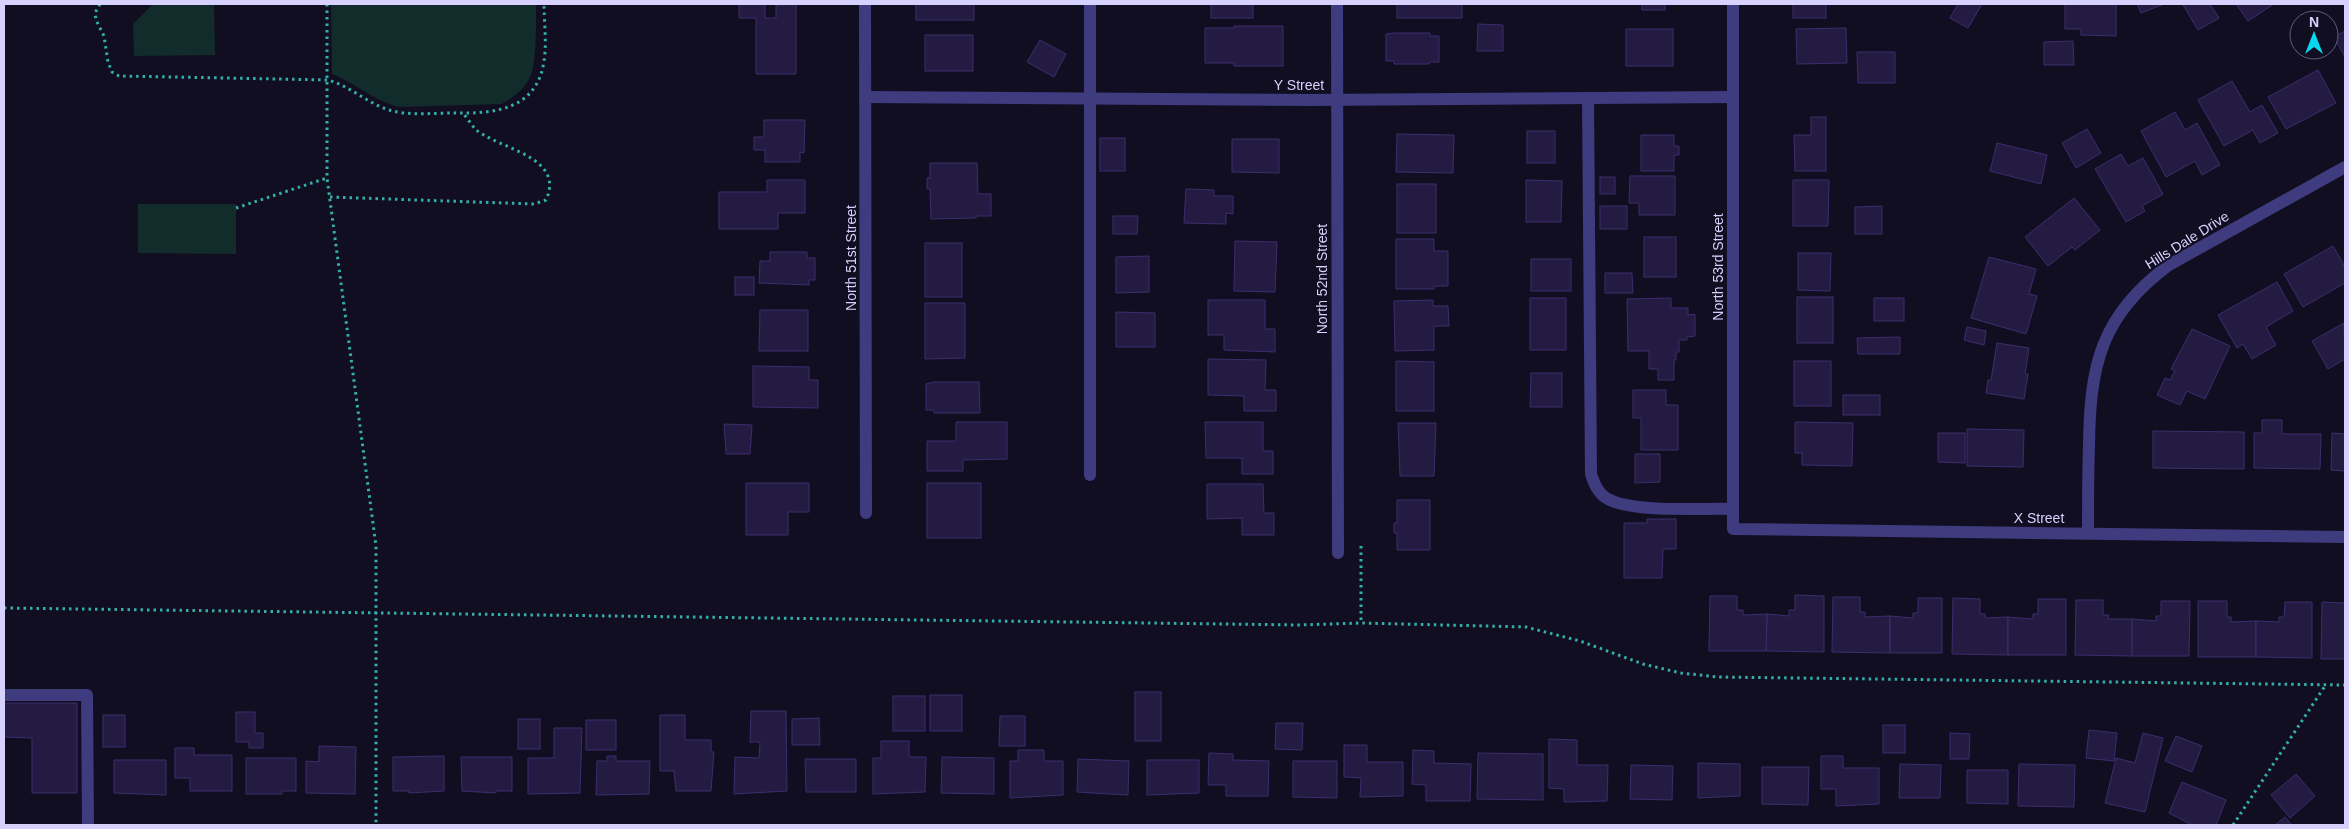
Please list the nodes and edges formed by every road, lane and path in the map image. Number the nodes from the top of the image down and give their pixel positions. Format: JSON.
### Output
{"nodes":[{"id":1,"x":100,"y":4,"type":"edge"},
{"id":2,"x":327,"y":4,"type":"edge"},
{"id":3,"x":544,"y":4,"type":"edge"},
{"id":4,"x":865,"y":4,"type":"edge"},
{"id":5,"x":1090,"y":4,"type":"edge"},
{"id":6,"x":1337,"y":4,"type":"edge"},
{"id":7,"x":1733,"y":4,"type":"edge"},
{"id":8,"x":328,"y":80,"type":"junction"},
{"id":9,"x":865,"y":97,"type":"junction"},
{"id":10,"x":1733,"y":97,"type":"junction"},
{"id":11,"x":1090,"y":98,"type":"junction"},
{"id":12,"x":1588,"y":98,"type":"junction"},
{"id":13,"x":1337,"y":100,"type":"junction"},
{"id":14,"x":463,"y":113,"type":"junction"},
{"id":15,"x":2345,"y":167,"type":"edge"},
{"id":16,"x":327,"y":178,"type":"junction"},
{"id":17,"x":330,"y":197,"type":"junction"},
{"id":18,"x":236,"y":208,"type":"dead end"},
{"id":19,"x":1090,"y":474,"type":"dead end"},
{"id":20,"x":1733,"y":509,"type":"junction"},
{"id":21,"x":866,"y":512,"type":"dead end"},
{"id":22,"x":1733,"y":530,"type":"joint"},
{"id":23,"x":2088,"y":533,"type":"junction"},
{"id":24,"x":2345,"y":537,"type":"edge"},
{"id":25,"x":1361,"y":546,"type":"dead end"},
{"id":26,"x":1338,"y":553,"type":"dead end"},
{"id":27,"x":4,"y":608,"type":"edge"},
{"id":28,"x":377,"y":613,"type":"junction"},
{"id":29,"x":1361,"y":623,"type":"junction"},
{"id":30,"x":2325,"y":685,"type":"junction"},
{"id":31,"x":2345,"y":685,"type":"edge"},
{"id":32,"x":4,"y":695,"type":"edge"},
{"id":33,"x":88,"y":825,"type":"edge"},
{"id":34,"x":376,"y":825,"type":"edge"},
{"id":35,"x":2233,"y":825,"type":"edge"}],
"edges":[{"from":1,"to":8,"type":"path"},
{"from":2,"to":8,"type":"path"},
{"from":3,"to":14,"type":"path"},
{"from":4,"to":9,"type":"street","name":"North 51st Street"},
{"from":5,"to":11,"type":"street"},
{"from":6,"to":13,"type":"street","name":"North 52nd Street"},
{"from":7,"to":10,"type":"street","name":"North 53rd Street"},
{"from":8,"to":14,"type":"path"},
{"from":8,"to":16,"type":"path"},
{"from":9,"to":11,"type":"street","name":"Y Street"},
{"from":9,"to":21,"type":"street","name":"North 51st Street"},
{"from":10,"to":12,"type":"street","name":"Y Street"},
{"from":10,"to":20,"type":"street","name":"North 53rd Street"},
{"from":11,"to":13,"type":"street","name":"Y Street"},
{"from":11,"to":19,"type":"street"},
{"from":12,"to":13,"type":"street","name":"Y Street"},
{"from":12,"to":20,"type":"street"},
{"from":13,"to":26,"type":"street","name":"North 52nd Street"},
{"from":14,"to":17,"type":"path"},
{"from":15,"to":23,"type":"street","name":"Hills Dale Drive"},
{"from":16,"to":17,"type":"path"},
{"from":16,"to":18,"type":"path"},
{"from":17,"to":28,"type":"path"},
{"from":20,"to":22,"type":"street","name":"North 53rd Street"},
{"from":22,"to":23,"type":"street","name":"X Street"},
{"from":23,"to":24,"type":"street","name":"X Street"},
{"from":25,"to":29,"type":"path"},
{"from":27,"to":28,"type":"path"},
{"from":28,"to":29,"type":"path"},
{"from":28,"to":34,"type":"path"},
{"from":29,"to":30,"type":"path"},
{"from":30,"to":31,"type":"path"},
{"from":30,"to":35,"type":"path"},
{"from":32,"to":33,"type":"street"}]}
